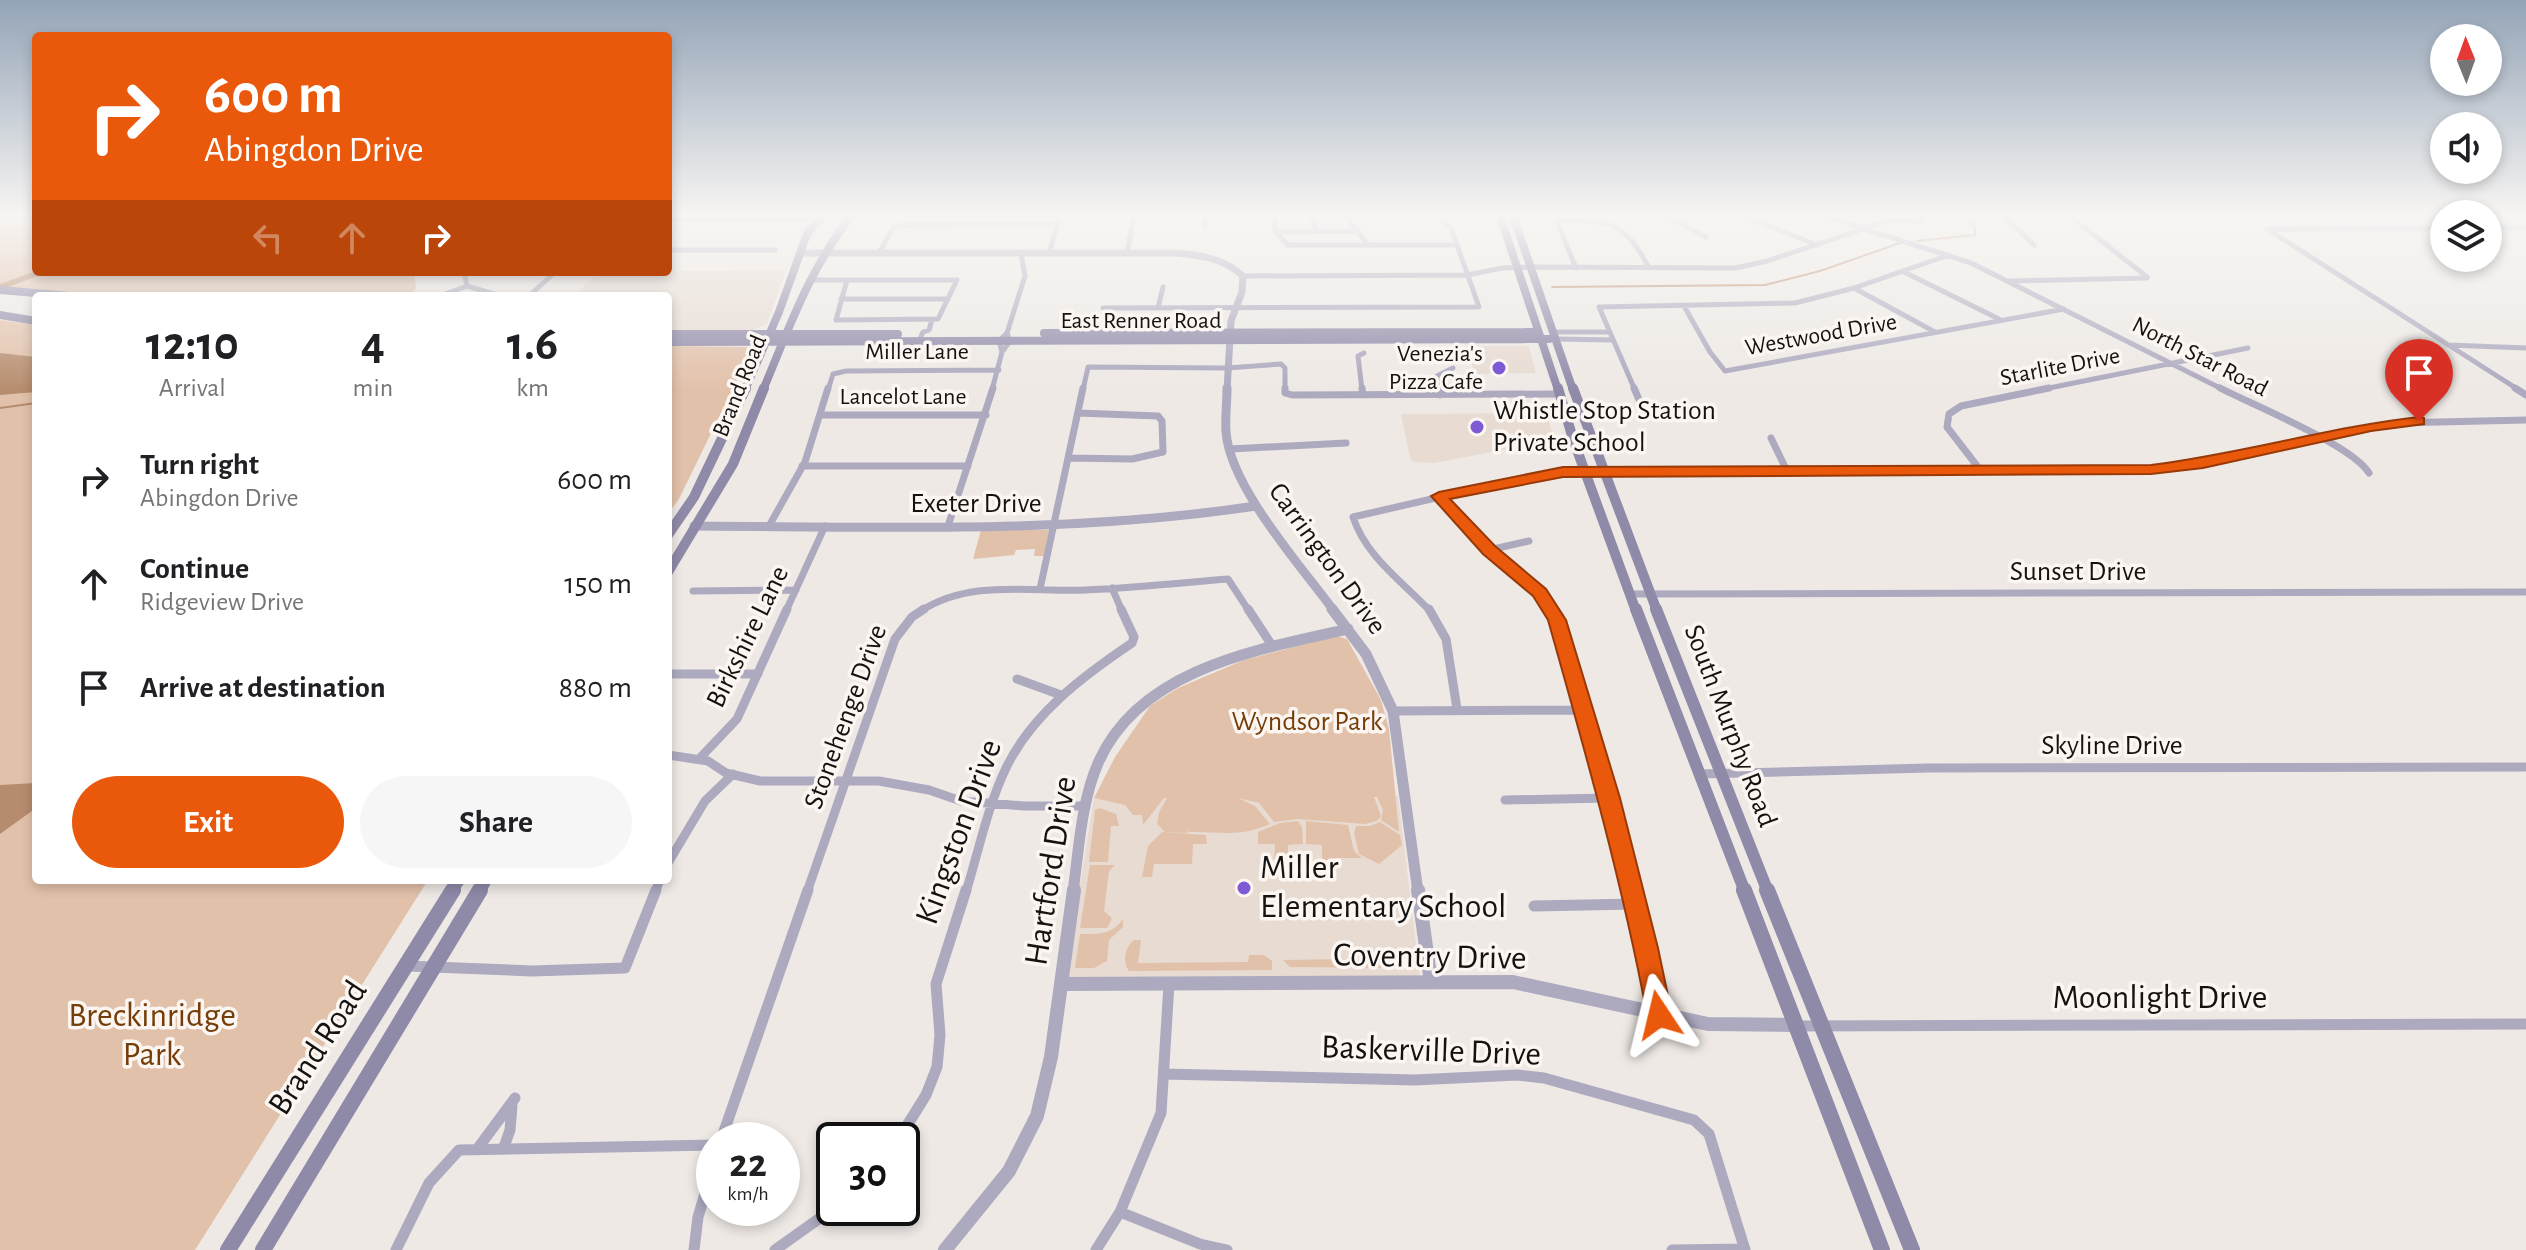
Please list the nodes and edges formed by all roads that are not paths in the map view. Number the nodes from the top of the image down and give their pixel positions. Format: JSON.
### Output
{"nodes":[{"id":1,"x":793,"y":274,"type":"edge"},
{"id":2,"x":812,"y":274,"type":"edge"},
{"id":3,"x":1024,"y":274,"type":"edge"},
{"id":4,"x":1472,"y":274,"type":"edge"},
{"id":5,"x":1520,"y":274,"type":"edge"},
{"id":6,"x":1535,"y":274,"type":"edge"},
{"id":7,"x":1893,"y":274,"type":"edge"},
{"id":8,"x":1909,"y":274,"type":"edge"},
{"id":9,"x":1994,"y":274,"type":"edge"},
{"id":10,"x":2142,"y":274,"type":"edge"},
{"id":11,"x":2337,"y":274,"type":"edge"},
{"id":12,"x":1467,"y":275,"type":"junction"},
{"id":13,"x":466,"y":276,"type":"edge"},
{"id":14,"x":551,"y":276,"type":"edge"},
{"id":15,"x":1243,"y":276,"type":"joint"},
{"id":16,"x":809,"y":280,"type":"junction"},
{"id":17,"x":847,"y":280,"type":"junction"},
{"id":18,"x":2009,"y":281,"type":"junction"},
{"id":19,"x":1163,"y":287,"type":"dead end"},
{"id":20,"x":470,"y":288,"type":"junction"},
{"id":21,"x":1854,"y":288,"type":"junction"},
{"id":22,"x":0,"y":290,"type":"edge"},
{"id":23,"x":458,"y":292,"type":"edge"},
{"id":24,"x":458,"y":292,"type":"edge"},
{"id":25,"x":486,"y":292,"type":"edge"},
{"id":26,"x":533,"y":292,"type":"edge"},
{"id":27,"x":32,"y":293,"type":"edge"},
{"id":28,"x":841,"y":299,"type":"junction"},
{"id":29,"x":948,"y":299,"type":"junction"},
{"id":30,"x":1684,"y":306,"type":"junction"},
{"id":31,"x":1238,"y":307,"type":"junction"},
{"id":32,"x":1103,"y":308,"type":"dead end"},
{"id":33,"x":1158,"y":308,"type":"junction"},
{"id":34,"x":2064,"y":309,"type":"junction"},
{"id":35,"x":0,"y":315,"type":"edge"},
{"id":36,"x":922,"y":320,"type":"junction"},
{"id":37,"x":935,"y":320,"type":"junction"},
{"id":38,"x":2000,"y":320,"type":"junction"},
{"id":39,"x":31,"y":321,"type":"edge"},
{"id":40,"x":776,"y":321,"type":"junction"},
{"id":41,"x":1936,"y":333,"type":"junction"},
{"id":42,"x":672,"y":334,"type":"edge"},
{"id":43,"x":739,"y":334,"type":"junction"},
{"id":44,"x":921,"y":336,"type":"junction"},
{"id":45,"x":1542,"y":336,"type":"junction"},
{"id":46,"x":1556,"y":336,"type":"junction"},
{"id":47,"x":1612,"y":336,"type":"junction"},
{"id":48,"x":1009,"y":337,"type":"junction"},
{"id":49,"x":1229,"y":337,"type":"junction"},
{"id":50,"x":769,"y":338,"type":"junction"},
{"id":51,"x":785,"y":338,"type":"junction"},
{"id":52,"x":999,"y":341,"type":"junction"},
{"id":53,"x":672,"y":342,"type":"edge"},
{"id":54,"x":2447,"y":345,"type":"junction"},
{"id":55,"x":2248,"y":348,"type":"dead end"},
{"id":56,"x":2526,"y":348,"type":"edge"},
{"id":57,"x":1002,"y":352,"type":"junction"},
{"id":58,"x":1364,"y":353,"type":"dead end"},
{"id":59,"x":2172,"y":363,"type":"junction"},
{"id":60,"x":1227,"y":368,"type":"junction"},
{"id":61,"x":1453,"y":368,"type":"dead end"},
{"id":62,"x":999,"y":370,"type":"junction"},
{"id":63,"x":1559,"y":394,"type":"junction"},
{"id":64,"x":1363,"y":395,"type":"junction"},
{"id":65,"x":1440,"y":395,"type":"junction"},
{"id":66,"x":2526,"y":395,"type":"edge"},
{"id":67,"x":1640,"y":402,"type":"dead end"},
{"id":68,"x":1078,"y":413,"type":"junction"},
{"id":69,"x":820,"y":415,"type":"junction"},
{"id":70,"x":986,"y":415,"type":"junction"},
{"id":71,"x":2526,"y":420,"type":"edge"},
{"id":72,"x":751,"y":426,"type":"junction"},
{"id":73,"x":729,"y":427,"type":"junction"},
{"id":74,"x":2318,"y":437,"type":"junction"},
{"id":75,"x":1771,"y":438,"type":"dead end"},
{"id":76,"x":1346,"y":443,"type":"dead end"},
{"id":77,"x":1231,"y":449,"type":"junction"},
{"id":78,"x":1068,"y":458,"type":"junction"},
{"id":79,"x":802,"y":466,"type":"junction"},
{"id":80,"x":968,"y":466,"type":"junction"},
{"id":81,"x":1981,"y":471,"type":"junction"},
{"id":82,"x":1586,"y":472,"type":"junction"},
{"id":83,"x":1603,"y":472,"type":"junction"},
{"id":84,"x":1788,"y":473,"type":"junction"},
{"id":85,"x":2369,"y":473,"type":"dead end"},
{"id":86,"x":1439,"y":496,"type":"junction"},
{"id":87,"x":1256,"y":506,"type":"junction"},
{"id":88,"x":672,"y":526,"type":"edge"},
{"id":89,"x":694,"y":526,"type":"junction"},
{"id":90,"x":769,"y":526,"type":"junction"},
{"id":91,"x":825,"y":526,"type":"junction"},
{"id":92,"x":948,"y":526,"type":"junction"},
{"id":93,"x":1053,"y":526,"type":"junction"},
{"id":94,"x":672,"y":529,"type":"edge"},
{"id":95,"x":1529,"y":541,"type":"dead end"},
{"id":96,"x":1489,"y":550,"type":"junction"},
{"id":97,"x":672,"y":565,"type":"edge"},
{"id":98,"x":1112,"y":588,"type":"junction"},
{"id":99,"x":1040,"y":589,"type":"junction"},
{"id":100,"x":796,"y":590,"type":"junction"},
{"id":101,"x":693,"y":591,"type":"dead end"},
{"id":102,"x":2526,"y":592,"type":"edge"},
{"id":103,"x":1630,"y":594,"type":"junction"},
{"id":104,"x":1651,"y":594,"type":"junction"},
{"id":105,"x":1348,"y":629,"type":"junction"},
{"id":106,"x":1273,"y":647,"type":"junction"},
{"id":107,"x":672,"y":674,"type":"edge"},
{"id":108,"x":758,"y":674,"type":"junction"},
{"id":109,"x":1017,"y":679,"type":"dead end"},
{"id":110,"x":1061,"y":695,"type":"junction"},
{"id":111,"x":1457,"y":709,"type":"junction"},
{"id":112,"x":1584,"y":710,"type":"junction"},
{"id":113,"x":1393,"y":711,"type":"junction"},
{"id":114,"x":672,"y":756,"type":"edge"},
{"id":115,"x":699,"y":759,"type":"junction"},
{"id":116,"x":2526,"y":767,"type":"edge"},
{"id":117,"x":733,"y":774,"type":"junction"},
{"id":118,"x":1699,"y":774,"type":"junction"},
{"id":119,"x":1720,"y":774,"type":"junction"},
{"id":120,"x":847,"y":780,"type":"junction"},
{"id":121,"x":1609,"y":798,"type":"junction"},
{"id":122,"x":1505,"y":800,"type":"dead end"},
{"id":123,"x":993,"y":804,"type":"junction"},
{"id":124,"x":1085,"y":806,"type":"junction"},
{"id":125,"x":672,"y":854,"type":"edge"},
{"id":126,"x":457,"y":884,"type":"edge"},
{"id":127,"x":484,"y":884,"type":"edge"},
{"id":128,"x":658,"y":884,"type":"edge"},
{"id":129,"x":1636,"y":904,"type":"junction"},
{"id":130,"x":1534,"y":906,"type":"dead end"},
{"id":131,"x":407,"y":966,"type":"junction"},
{"id":132,"x":436,"y":967,"type":"junction"},
{"id":133,"x":1431,"y":982,"type":"junction"},
{"id":134,"x":1061,"y":984,"type":"junction"},
{"id":135,"x":1169,"y":984,"type":"junction"},
{"id":136,"x":1659,"y":1015,"type":"junction"},
{"id":137,"x":2526,"y":1024,"type":"edge"},
{"id":138,"x":1795,"y":1025,"type":"junction"},
{"id":139,"x":1823,"y":1027,"type":"junction"},
{"id":140,"x":1164,"y":1074,"type":"junction"},
{"id":141,"x":727,"y":1122,"type":"edge"},
{"id":142,"x":909,"y":1122,"type":"edge"},
{"id":143,"x":696,"y":1145,"type":"edge"},
{"id":144,"x":504,"y":1147,"type":"junction"},
{"id":145,"x":478,"y":1148,"type":"junction"},
{"id":146,"x":1120,"y":1212,"type":"junction"},
{"id":147,"x":816,"y":1221,"type":"edge"},
{"id":148,"x":697,"y":1226,"type":"edge"},
{"id":149,"x":228,"y":1250,"type":"edge"},
{"id":150,"x":263,"y":1250,"type":"edge"},
{"id":151,"x":396,"y":1250,"type":"edge"},
{"id":152,"x":694,"y":1250,"type":"edge"},
{"id":153,"x":775,"y":1250,"type":"edge"},
{"id":154,"x":945,"y":1250,"type":"edge"},
{"id":155,"x":1096,"y":1250,"type":"edge"},
{"id":156,"x":1227,"y":1250,"type":"edge"},
{"id":157,"x":1672,"y":1250,"type":"edge"},
{"id":158,"x":1745,"y":1250,"type":"edge"},
{"id":159,"x":1882,"y":1250,"type":"edge"},
{"id":160,"x":1912,"y":1250,"type":"edge"}],
"edges":[{"from":1,"to":40,"type":"main road","name":"Brand Road"},
{"from":2,"to":16,"type":"main road","name":"Brand Road"},
{"from":3,"to":48,"type":"street"},
{"from":4,"to":12,"type":"street"},
{"from":5,"to":45,"type":"main road","name":"South Murphy Road"},
{"from":6,"to":46,"type":"main road","name":"South Murphy Road"},
{"from":7,"to":21,"type":"street"},
{"from":8,"to":38,"type":"street"},
{"from":9,"to":18,"type":"street","name":"North Star Road"},
{"from":10,"to":18,"type":"street"},
{"from":11,"to":54,"type":"street"},
{"from":12,"to":15,"type":"street"},
{"from":12,"to":31,"type":"street"},
{"from":13,"to":20,"type":"street"},
{"from":14,"to":26,"type":"street"},
{"from":15,"to":31,"type":"street","name":"Carrington Drive"},
{"from":16,"to":17,"type":"street"},
{"from":16,"to":51,"type":"main road","name":"Brand Road"},
{"from":17,"to":28,"type":"street"},
{"from":17,"to":29,"type":"street"},
{"from":18,"to":34,"type":"street","name":"North Star Road"},
{"from":19,"to":33,"type":"street"},
{"from":20,"to":23,"type":"street"},
{"from":20,"to":24,"type":"street"},
{"from":20,"to":25,"type":"street"},
{"from":21,"to":30,"type":"street"},
{"from":21,"to":41,"type":"street"},
{"from":22,"to":27,"type":"main road"},
{"from":28,"to":29,"type":"street"},
{"from":28,"to":36,"type":"street"},
{"from":29,"to":37,"type":"street"},
{"from":30,"to":41,"type":"street","name":"Westwood Drive"},
{"from":30,"to":47,"type":"street"},
{"from":31,"to":33,"type":"street"},
{"from":31,"to":49,"type":"street","name":"Carrington Drive"},
{"from":32,"to":33,"type":"street"},
{"from":34,"to":38,"type":"street","name":"Westwood Drive"},
{"from":34,"to":59,"type":"street","name":"North Star Road"},
{"from":35,"to":39,"type":"main road"},
{"from":36,"to":37,"type":"street"},
{"from":36,"to":44,"type":"street"},
{"from":37,"to":44,"type":"street"},
{"from":38,"to":41,"type":"street","name":"Westwood Drive"},
{"from":40,"to":43,"type":"main road"},
{"from":40,"to":50,"type":"main road","name":"Brand Road"},
{"from":42,"to":43,"type":"main road","name":"East Renner Road"},
{"from":43,"to":50,"type":"main road","name":"East Renner Road"},
{"from":44,"to":48,"type":"main road","name":"East Renner Road"},
{"from":44,"to":51,"type":"main road","name":"East Renner Road"},
{"from":44,"to":52,"type":"main road","name":"East Renner Road"},
{"from":45,"to":46,"type":"main road","name":"East Renner Road"},
{"from":45,"to":49,"type":"main road","name":"East Renner Road"},
{"from":45,"to":63,"type":"main road","name":"South Murphy Road"},
{"from":46,"to":47,"type":"street","name":"East Renner Road"},
{"from":46,"to":83,"type":"main road","name":"South Murphy Road"},
{"from":47,"to":67,"type":"street"},
{"from":48,"to":49,"type":"main road","name":"East Renner Road"},
{"from":48,"to":52,"type":"main road","name":"East Renner Road"},
{"from":48,"to":57,"type":"street"},
{"from":49,"to":60,"type":"street","name":"Carrington Drive"},
{"from":50,"to":51,"type":"main road","name":"East Renner Road"},
{"from":50,"to":53,"type":"main road","name":"East Renner Road"},
{"from":50,"to":73,"type":"main road","name":"Brand Road"},
{"from":51,"to":72,"type":"main road","name":"Brand Road"},
{"from":52,"to":57,"type":"street"},
{"from":54,"to":56,"type":"street"},
{"from":54,"to":66,"type":"street"},
{"from":55,"to":59,"type":"street","name":"Starlite Drive"},
{"from":57,"to":62,"type":"street"},
{"from":58,"to":64,"type":"street"},
{"from":59,"to":74,"type":"street","name":"North Star Road"},
{"from":59,"to":81,"type":"street","name":"Starlite Drive"},
{"from":60,"to":64,"type":"street"},
{"from":60,"to":68,"type":"street"},
{"from":60,"to":77,"type":"street","name":"Carrington Drive"},
{"from":61,"to":65,"type":"street"},
{"from":62,"to":69,"type":"street","name":"Miller Lane"},
{"from":62,"to":70,"type":"street"},
{"from":63,"to":65,"type":"street"},
{"from":63,"to":82,"type":"main road","name":"South Murphy Road"},
{"from":64,"to":65,"type":"street"},
{"from":68,"to":78,"type":"street"},
{"from":68,"to":78,"type":"street"},
{"from":69,"to":70,"type":"street","name":"Lancelot Lane"},
{"from":69,"to":79,"type":"street"},
{"from":70,"to":80,"type":"street"},
{"from":71,"to":74,"type":"street"},
{"from":72,"to":73,"type":"main road"},
{"from":72,"to":89,"type":"main road","name":"Brand Road"},
{"from":73,"to":88,"type":"main road","name":"Brand Road"},
{"from":74,"to":81,"type":"street"},
{"from":74,"to":85,"type":"street","name":"North Star Road"},
{"from":75,"to":84,"type":"street"},
{"from":76,"to":77,"type":"street"},
{"from":77,"to":87,"type":"street","name":"Carrington Drive"},
{"from":78,"to":93,"type":"street"},
{"from":79,"to":80,"type":"street"},
{"from":79,"to":90,"type":"street"},
{"from":80,"to":92,"type":"street"},
{"from":81,"to":84,"type":"street"},
{"from":82,"to":83,"type":"street"},
{"from":82,"to":86,"type":"street"},
{"from":82,"to":103,"type":"main road","name":"South Murphy Road"},
{"from":83,"to":84,"type":"street"},
{"from":83,"to":104,"type":"main road","name":"South Murphy Road"},
{"from":86,"to":96,"type":"street"},
{"from":86,"to":111,"type":"street"},
{"from":87,"to":93,"type":"street","name":"Exeter Drive"},
{"from":87,"to":105,"type":"street","name":"Carrington Drive"},
{"from":89,"to":90,"type":"street","name":"Exeter Drive"},
{"from":89,"to":94,"type":"main road"},
{"from":89,"to":97,"type":"main road","name":"Brand Road"},
{"from":90,"to":91,"type":"street","name":"Exeter Drive"},
{"from":91,"to":92,"type":"street","name":"Exeter Drive"},
{"from":91,"to":100,"type":"street","name":"Birkshire Lane"},
{"from":92,"to":93,"type":"street","name":"Exeter Drive"},
{"from":93,"to":99,"type":"street"},
{"from":95,"to":96,"type":"street"},
{"from":96,"to":112,"type":"street"},
{"from":98,"to":99,"type":"street","name":"Stonehenge Drive"},
{"from":98,"to":106,"type":"street","name":"Stonehenge Drive"},
{"from":98,"to":110,"type":"street","name":"Kingston Drive"},
{"from":99,"to":120,"type":"street","name":"Stonehenge Drive"},
{"from":100,"to":101,"type":"street"},
{"from":100,"to":108,"type":"street","name":"Birkshire Lane"},
{"from":102,"to":104,"type":"street","name":"Sunset Drive"},
{"from":103,"to":104,"type":"street","name":"Sunset Drive"},
{"from":103,"to":118,"type":"main road","name":"South Murphy Road"},
{"from":104,"to":119,"type":"main road","name":"South Murphy Road"},
{"from":105,"to":106,"type":"street","name":"Hartford Drive"},
{"from":105,"to":113,"type":"street","name":"Carrington Drive"},
{"from":106,"to":124,"type":"street","name":"Hartford Drive"},
{"from":107,"to":108,"type":"street"},
{"from":108,"to":115,"type":"street","name":"Birkshire Lane"},
{"from":109,"to":110,"type":"street"},
{"from":110,"to":123,"type":"street","name":"Kingston Drive"},
{"from":111,"to":112,"type":"street"},
{"from":111,"to":113,"type":"street"},
{"from":112,"to":121,"type":"street"},
{"from":113,"to":133,"type":"street","name":"Carrington Drive"},
{"from":114,"to":115,"type":"street"},
{"from":115,"to":117,"type":"street"},
{"from":116,"to":119,"type":"street","name":"Skyline Drive"},
{"from":117,"to":120,"type":"street"},
{"from":117,"to":125,"type":"street"},
{"from":118,"to":119,"type":"street","name":"Skyline Drive"},
{"from":118,"to":138,"type":"main road","name":"South Murphy Road"},
{"from":119,"to":139,"type":"main road","name":"South Murphy Road"},
{"from":120,"to":123,"type":"street"},
{"from":120,"to":141,"type":"street","name":"Stonehenge Drive"},
{"from":121,"to":122,"type":"street"},
{"from":121,"to":129,"type":"street"},
{"from":123,"to":124,"type":"street"},
{"from":123,"to":142,"type":"street","name":"Kingston Drive"},
{"from":124,"to":134,"type":"street","name":"Hartford Drive"},
{"from":126,"to":131,"type":"main road","name":"Brand Road"},
{"from":127,"to":132,"type":"main road","name":"Brand Road"},
{"from":128,"to":132,"type":"street"},
{"from":129,"to":130,"type":"street"},
{"from":129,"to":136,"type":"street"},
{"from":131,"to":132,"type":"street"},
{"from":131,"to":149,"type":"main road","name":"Brand Road"},
{"from":132,"to":150,"type":"main road","name":"Brand Road"},
{"from":133,"to":135,"type":"street","name":"Coventry Drive"},
{"from":133,"to":136,"type":"street","name":"Coventry Drive"},
{"from":134,"to":135,"type":"street","name":"Coventry Drive"},
{"from":134,"to":154,"type":"street","name":"Hartford Drive"},
{"from":135,"to":140,"type":"street"},
{"from":136,"to":138,"type":"street","name":"Coventry Drive"},
{"from":137,"to":139,"type":"street","name":"Moonlight Drive"},
{"from":138,"to":139,"type":"street","name":"Moonlight Drive"},
{"from":138,"to":159,"type":"main road","name":"South Murphy Road"},
{"from":139,"to":160,"type":"main road","name":"South Murphy Road"},
{"from":140,"to":146,"type":"street"},
{"from":140,"to":158,"type":"street","name":"Baskerville Drive"},
{"from":143,"to":144,"type":"street"},
{"from":144,"to":145,"type":"street"},
{"from":144,"to":145,"type":"street"},
{"from":145,"to":151,"type":"street"},
{"from":146,"to":155,"type":"street"},
{"from":146,"to":156,"type":"street"},
{"from":147,"to":153,"type":"street"},
{"from":148,"to":152,"type":"street"},
{"from":157,"to":158,"type":"street"}]}
